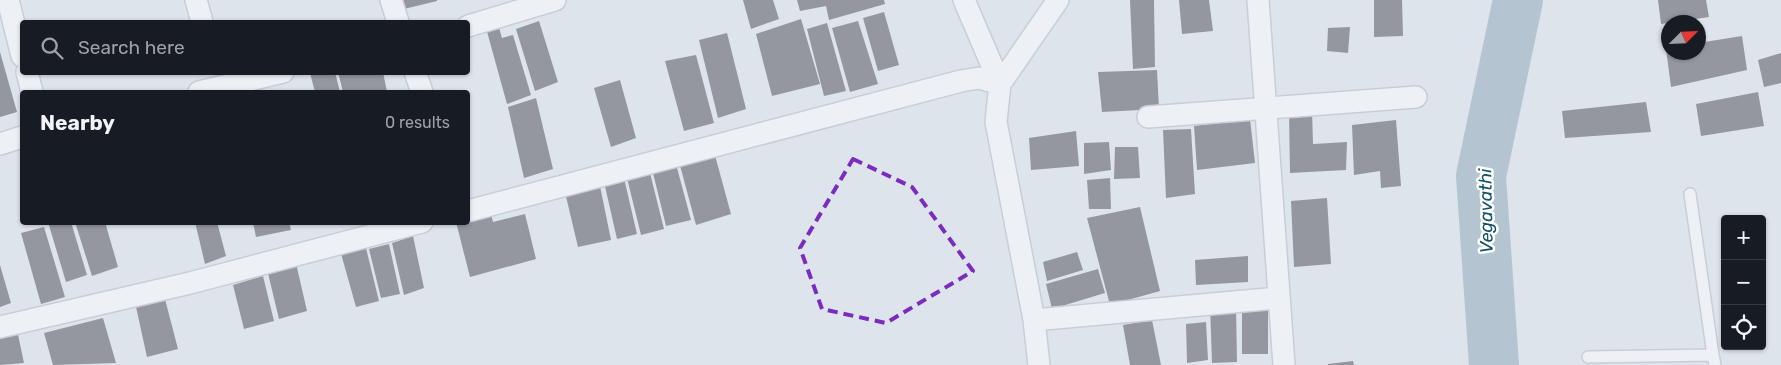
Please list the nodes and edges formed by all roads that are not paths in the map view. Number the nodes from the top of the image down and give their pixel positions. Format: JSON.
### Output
{"nodes":[{"id":1,"x":8,"y":0,"type":"edge"},
{"id":2,"x":196,"y":0,"type":"edge"},
{"id":3,"x":391,"y":0,"type":"edge"},
{"id":4,"x":555,"y":0,"type":"edge"},
{"id":5,"x":964,"y":0,"type":"edge"},
{"id":6,"x":1058,"y":0,"type":"edge"},
{"id":7,"x":1258,"y":0,"type":"edge"},
{"id":8,"x":201,"y":20,"type":"edge"},
{"id":9,"x":397,"y":20,"type":"edge"},
{"id":10,"x":470,"y":25,"type":"edge"},
{"id":11,"x":20,"y":48,"type":"edge"},
{"id":12,"x":28,"y":75,"type":"edge"},
{"id":13,"x":265,"y":75,"type":"edge"},
{"id":14,"x":416,"y":75,"type":"edge"},
{"id":15,"x":211,"y":84,"type":"edge"},
{"id":16,"x":1000,"y":84,"type":"junction"},
{"id":17,"x":32,"y":90,"type":"edge"},
{"id":18,"x":421,"y":90,"type":"edge"},
{"id":19,"x":1416,"y":96,"type":"dead end"},
{"id":20,"x":1266,"y":108,"type":"junction"},
{"id":21,"x":1148,"y":117,"type":"dead end"},
{"id":22,"x":20,"y":138,"type":"edge"},
{"id":23,"x":0,"y":144,"type":"edge"},
{"id":24,"x":1690,"y":194,"type":"dead end"},
{"id":25,"x":470,"y":210,"type":"edge"},
{"id":26,"x":411,"y":225,"type":"edge"},
{"id":27,"x":1278,"y":298,"type":"junction"},
{"id":28,"x":1034,"y":320,"type":"junction"},
{"id":29,"x":0,"y":327,"type":"edge"},
{"id":30,"x":1588,"y":357,"type":"dead end"},
{"id":31,"x":1714,"y":360,"type":"edge"},
{"id":32,"x":1039,"y":365,"type":"edge"},
{"id":33,"x":1284,"y":365,"type":"edge"}],
"edges":[{"from":1,"to":11,"type":"street"},
{"from":2,"to":8,"type":"street"},
{"from":3,"to":9,"type":"street"},
{"from":4,"to":10,"type":"street"},
{"from":5,"to":16,"type":"street"},
{"from":6,"to":16,"type":"street"},
{"from":7,"to":20,"type":"street"},
{"from":12,"to":17,"type":"street"},
{"from":13,"to":15,"type":"street"},
{"from":14,"to":18,"type":"street"},
{"from":16,"to":25,"type":"street"},
{"from":16,"to":28,"type":"street"},
{"from":19,"to":20,"type":"street"},
{"from":20,"to":21,"type":"street"},
{"from":20,"to":27,"type":"street"},
{"from":22,"to":23,"type":"street"},
{"from":24,"to":31,"type":"lane"},
{"from":26,"to":29,"type":"street"},
{"from":27,"to":28,"type":"street"},
{"from":27,"to":33,"type":"street"},
{"from":28,"to":32,"type":"street"},
{"from":30,"to":31,"type":"lane"}]}
